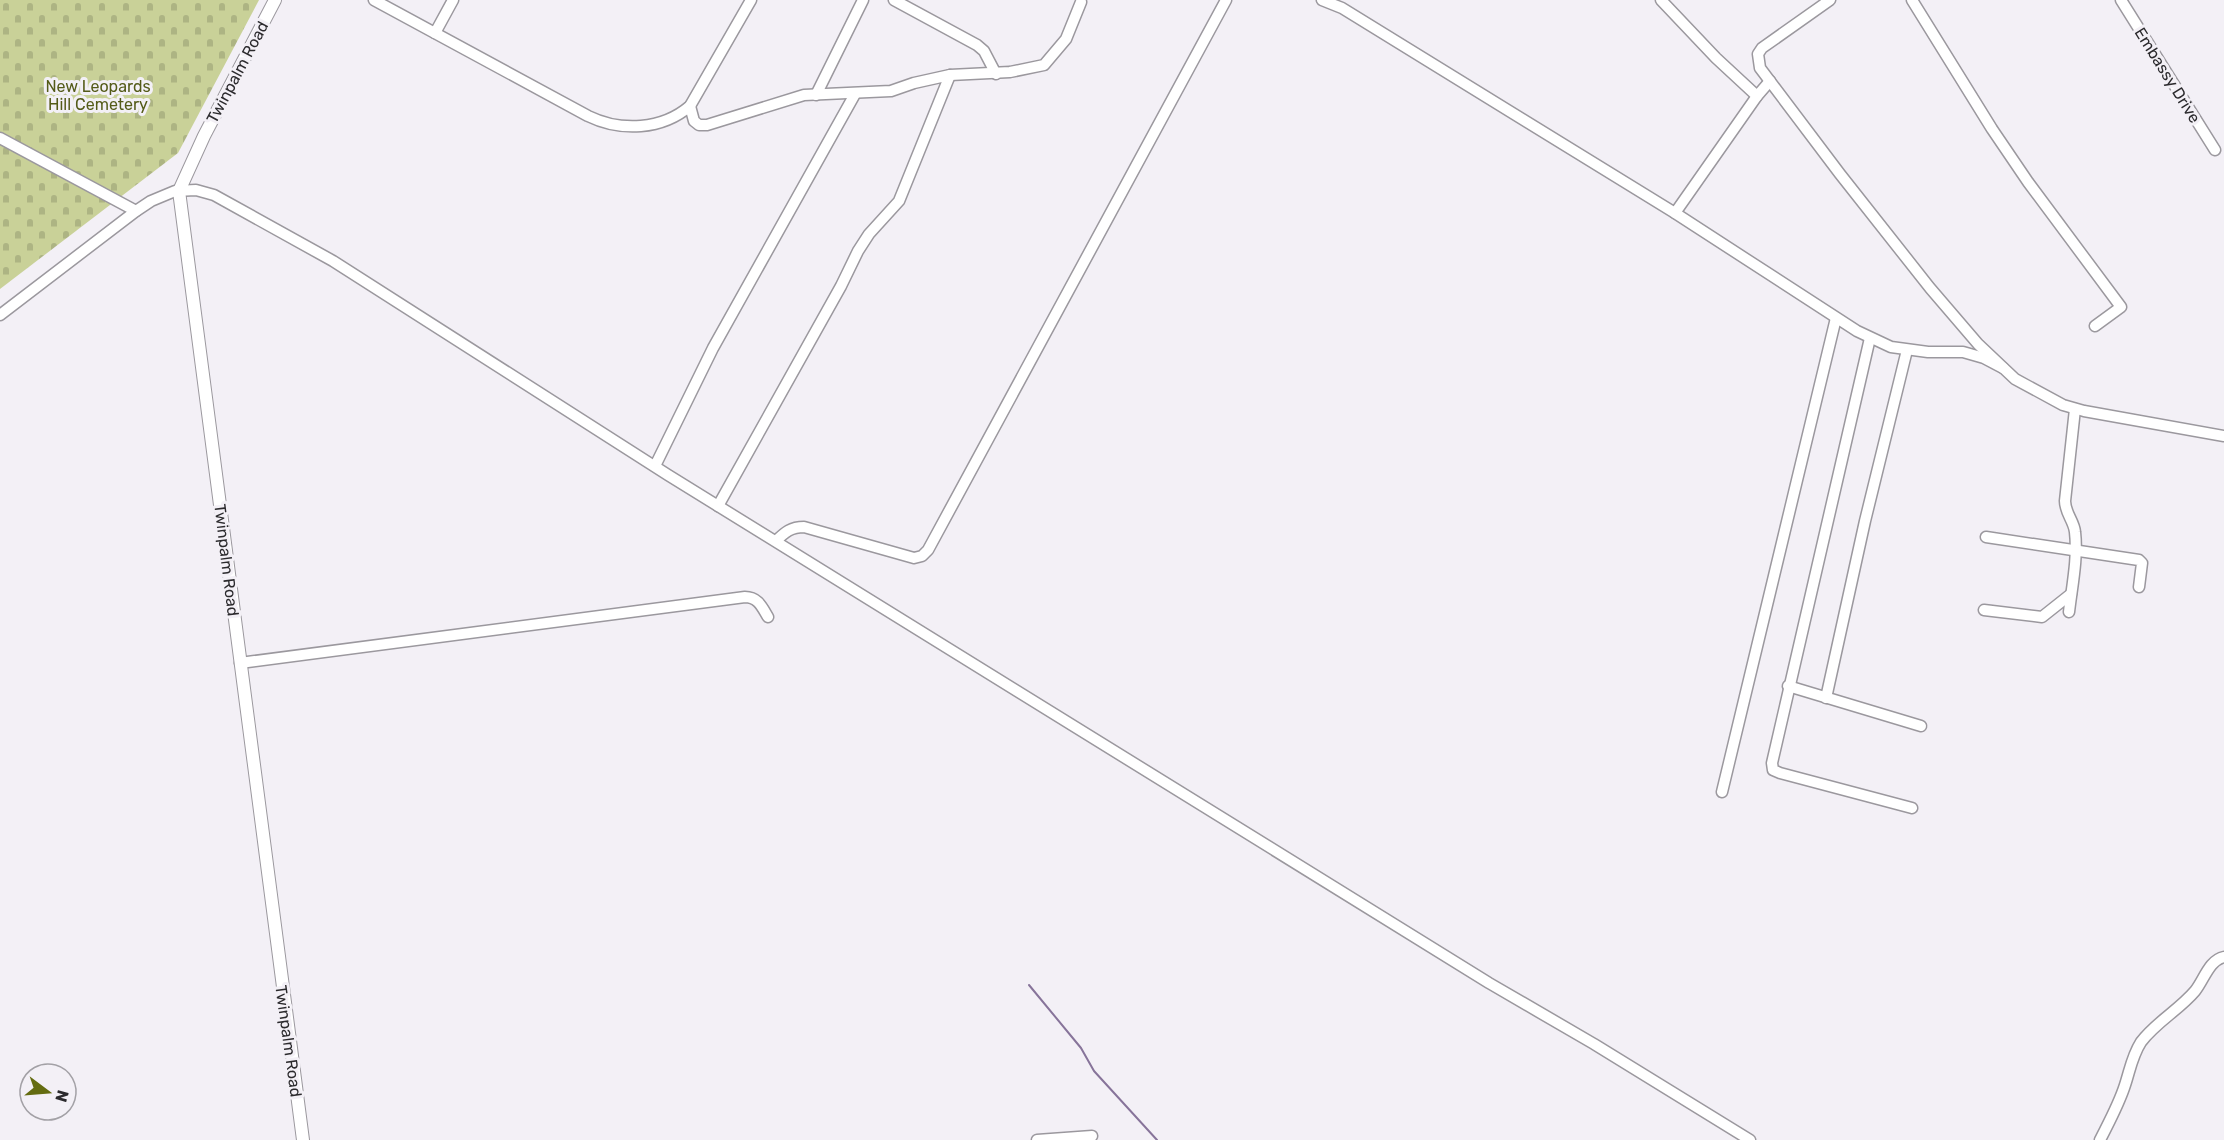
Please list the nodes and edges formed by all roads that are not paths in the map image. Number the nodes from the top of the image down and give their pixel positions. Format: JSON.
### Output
{"nodes":[{"id":1,"x":275,"y":0,"type":"edge"},
{"id":2,"x":374,"y":0,"type":"edge"},
{"id":3,"x":453,"y":0,"type":"edge"},
{"id":4,"x":863,"y":0,"type":"edge"},
{"id":5,"x":894,"y":0,"type":"edge"},
{"id":6,"x":1226,"y":0,"type":"edge"},
{"id":7,"x":1322,"y":0,"type":"edge"},
{"id":8,"x":1661,"y":0,"type":"edge"},
{"id":9,"x":1830,"y":0,"type":"edge"},
{"id":10,"x":1912,"y":0,"type":"edge"},
{"id":11,"x":2121,"y":0,"type":"edge"},
{"id":12,"x":749,"y":1,"type":"edge"},
{"id":13,"x":1080,"y":1,"type":"edge"},
{"id":14,"x":435,"y":33,"type":"junction"},
{"id":15,"x":996,"y":74,"type":"junction"},
{"id":16,"x":950,"y":75,"type":"junction"},
{"id":17,"x":1770,"y":81,"type":"junction"},
{"id":18,"x":855,"y":94,"type":"junction"},
{"id":19,"x":816,"y":95,"type":"junction"},
{"id":20,"x":1756,"y":96,"type":"junction"},
{"id":21,"x":690,"y":106,"type":"junction"},
{"id":22,"x":0,"y":138,"type":"edge"},
{"id":23,"x":2215,"y":150,"type":"dead end"},
{"id":24,"x":179,"y":191,"type":"junction"},
{"id":25,"x":136,"y":210,"type":"junction"},
{"id":26,"x":1675,"y":213,"type":"junction"},
{"id":27,"x":0,"y":315,"type":"edge"},
{"id":28,"x":1836,"y":318,"type":"junction"},
{"id":29,"x":2095,"y":326,"type":"dead end"},
{"id":30,"x":1967,"y":331,"type":"junction"},
{"id":31,"x":1870,"y":338,"type":"junction"},
{"id":32,"x":1907,"y":350,"type":"junction"},
{"id":33,"x":1957,"y":352,"type":"junction"},
{"id":34,"x":2003,"y":368,"type":"junction"},
{"id":35,"x":2075,"y":409,"type":"junction"},
{"id":36,"x":2224,"y":436,"type":"edge"},
{"id":37,"x":655,"y":466,"type":"junction"},
{"id":38,"x":718,"y":506,"type":"junction"},
{"id":39,"x":1986,"y":537,"type":"dead end"},
{"id":40,"x":776,"y":541,"type":"junction"},
{"id":41,"x":2076,"y":550,"type":"junction"},
{"id":42,"x":2139,"y":587,"type":"dead end"},
{"id":43,"x":2071,"y":594,"type":"junction"},
{"id":44,"x":1984,"y":610,"type":"dead end"},
{"id":45,"x":2069,"y":612,"type":"dead end"},
{"id":46,"x":768,"y":618,"type":"dead end"},
{"id":47,"x":240,"y":663,"type":"junction"},
{"id":48,"x":1788,"y":686,"type":"junction"},
{"id":49,"x":1826,"y":698,"type":"junction"},
{"id":50,"x":1921,"y":726,"type":"dead end"},
{"id":51,"x":1722,"y":792,"type":"dead end"},
{"id":52,"x":1912,"y":808,"type":"dead end"},
{"id":53,"x":2224,"y":957,"type":"edge"},
{"id":54,"x":1092,"y":1136,"type":"dead end"},
{"id":55,"x":303,"y":1140,"type":"edge"},
{"id":56,"x":1037,"y":1140,"type":"edge"},
{"id":57,"x":1750,"y":1140,"type":"edge"},
{"id":58,"x":2100,"y":1140,"type":"edge"}],
"edges":[{"from":1,"to":24,"type":"main road","name":"Twinpalm Road"},
{"from":2,"to":14,"type":"street"},
{"from":3,"to":14,"type":"street"},
{"from":4,"to":19,"type":"street"},
{"from":5,"to":15,"type":"street"},
{"from":6,"to":40,"type":"street"},
{"from":7,"to":26,"type":"street"},
{"from":8,"to":20,"type":"street"},
{"from":9,"to":17,"type":"street"},
{"from":10,"to":29,"type":"street"},
{"from":11,"to":23,"type":"street","name":"Embassy Drive"},
{"from":12,"to":21,"type":"street"},
{"from":13,"to":15,"type":"street"},
{"from":14,"to":21,"type":"street"},
{"from":15,"to":16,"type":"street"},
{"from":16,"to":18,"type":"street"},
{"from":16,"to":38,"type":"street"},
{"from":17,"to":20,"type":"street"},
{"from":17,"to":30,"type":"street"},
{"from":18,"to":19,"type":"street"},
{"from":18,"to":37,"type":"street"},
{"from":19,"to":21,"type":"street"},
{"from":20,"to":26,"type":"street"},
{"from":22,"to":25,"type":"street"},
{"from":24,"to":25,"type":"street"},
{"from":24,"to":37,"type":"street"},
{"from":24,"to":47,"type":"main road","name":"Twinpalm Road"},
{"from":25,"to":27,"type":"street"},
{"from":26,"to":28,"type":"street"},
{"from":28,"to":31,"type":"street"},
{"from":28,"to":51,"type":"street"},
{"from":30,"to":33,"type":"street"},
{"from":30,"to":34,"type":"street"},
{"from":31,"to":32,"type":"street"},
{"from":31,"to":48,"type":"street"},
{"from":32,"to":33,"type":"street"},
{"from":32,"to":49,"type":"street"},
{"from":33,"to":34,"type":"street"},
{"from":34,"to":35,"type":"street"},
{"from":35,"to":36,"type":"street"},
{"from":35,"to":41,"type":"street"},
{"from":37,"to":38,"type":"street"},
{"from":38,"to":40,"type":"street"},
{"from":39,"to":41,"type":"street"},
{"from":40,"to":57,"type":"street"},
{"from":41,"to":42,"type":"street"},
{"from":41,"to":43,"type":"street"},
{"from":43,"to":44,"type":"street"},
{"from":43,"to":45,"type":"street"},
{"from":46,"to":47,"type":"street"},
{"from":47,"to":55,"type":"main road","name":"Twinpalm Road"},
{"from":48,"to":49,"type":"street"},
{"from":48,"to":52,"type":"street"},
{"from":49,"to":50,"type":"street"},
{"from":53,"to":58,"type":"street"},
{"from":54,"to":56,"type":"street"}]}
